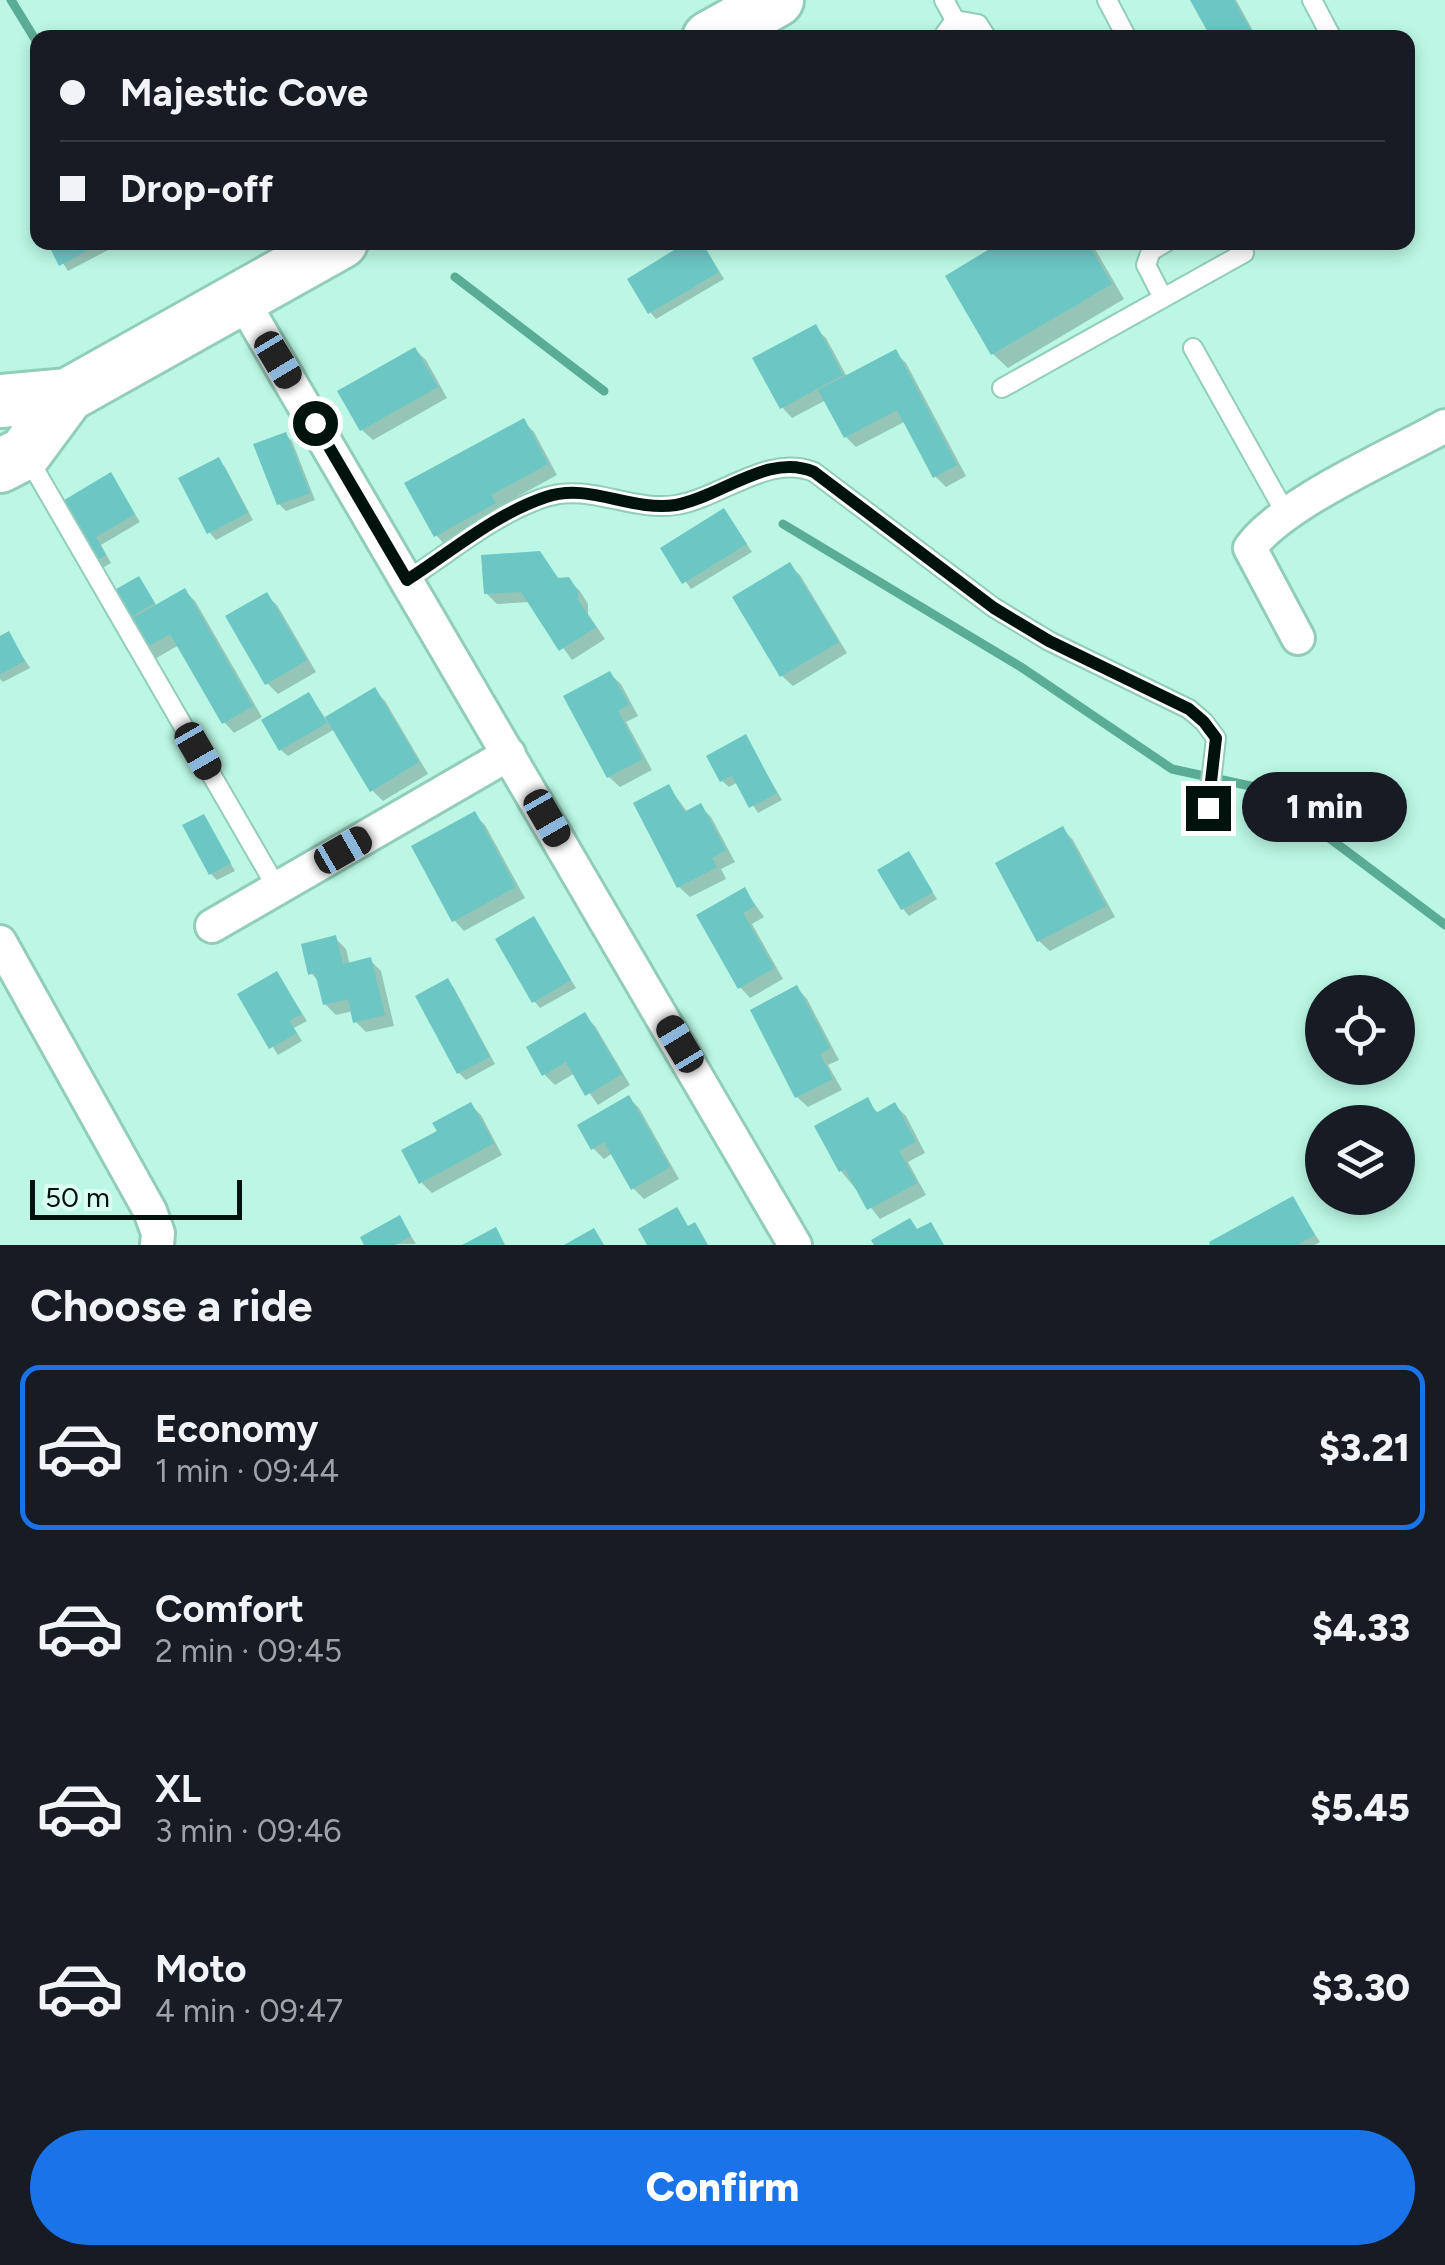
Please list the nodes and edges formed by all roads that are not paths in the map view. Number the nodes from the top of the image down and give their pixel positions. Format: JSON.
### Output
{"nodes":[{"id":1,"x":777,"y":0,"type":"edge"},
{"id":2,"x":944,"y":0,"type":"edge"},
{"id":3,"x":1107,"y":0,"type":"edge"},
{"id":4,"x":1312,"y":0,"type":"edge"},
{"id":5,"x":955,"y":20,"type":"junction"},
{"id":6,"x":724,"y":30,"type":"edge"},
{"id":7,"x":948,"y":30,"type":"edge"},
{"id":8,"x":981,"y":30,"type":"edge"},
{"id":9,"x":1123,"y":30,"type":"edge"},
{"id":10,"x":1328,"y":30,"type":"edge"},
{"id":11,"x":327,"y":250,"type":"edge"},
{"id":12,"x":1153,"y":250,"type":"edge"},
{"id":13,"x":1238,"y":250,"type":"edge"},
{"id":14,"x":241,"y":298,"type":"junction"},
{"id":15,"x":1163,"y":298,"type":"junction"},
{"id":16,"x":1193,"y":348,"type":"dead end"},
{"id":17,"x":1002,"y":388,"type":"dead end"},
{"id":18,"x":68,"y":395,"type":"junction"},
{"id":19,"x":0,"y":401,"type":"edge"},
{"id":20,"x":1442,"y":435,"type":"edge"},
{"id":21,"x":12,"y":459,"type":"edge"},
{"id":22,"x":1286,"y":514,"type":"junction"},
{"id":23,"x":407,"y":580,"type":"junction"},
{"id":24,"x":1298,"y":638,"type":"dead end"},
{"id":25,"x":509,"y":754,"type":"junction"},
{"id":26,"x":1208,"y":808,"type":"dead end"},
{"id":27,"x":277,"y":888,"type":"junction"},
{"id":28,"x":212,"y":926,"type":"dead end"},
{"id":29,"x":0,"y":942,"type":"edge"},
{"id":30,"x":158,"y":1245,"type":"edge"},
{"id":31,"x":795,"y":1245,"type":"edge"}],
"edges":[{"from":1,"to":6,"type":"main road"},
{"from":2,"to":5,"type":"lane"},
{"from":3,"to":9,"type":"lane"},
{"from":4,"to":10,"type":"lane"},
{"from":5,"to":7,"type":"lane"},
{"from":5,"to":8,"type":"lane"},
{"from":11,"to":14,"type":"main road"},
{"from":12,"to":15,"type":"lane"},
{"from":13,"to":15,"type":"lane"},
{"from":14,"to":18,"type":"main road"},
{"from":14,"to":23,"type":"street"},
{"from":15,"to":17,"type":"lane"},
{"from":16,"to":22,"type":"lane"},
{"from":18,"to":19,"type":"main road"},
{"from":18,"to":21,"type":"main road"},
{"from":20,"to":22,"type":"street"},
{"from":21,"to":27,"type":"lane"},
{"from":22,"to":24,"type":"street"},
{"from":23,"to":25,"type":"street"},
{"from":23,"to":26,"type":"lane"},
{"from":25,"to":27,"type":"street"},
{"from":25,"to":31,"type":"street"},
{"from":27,"to":28,"type":"street"},
{"from":29,"to":30,"type":"street"}]}
